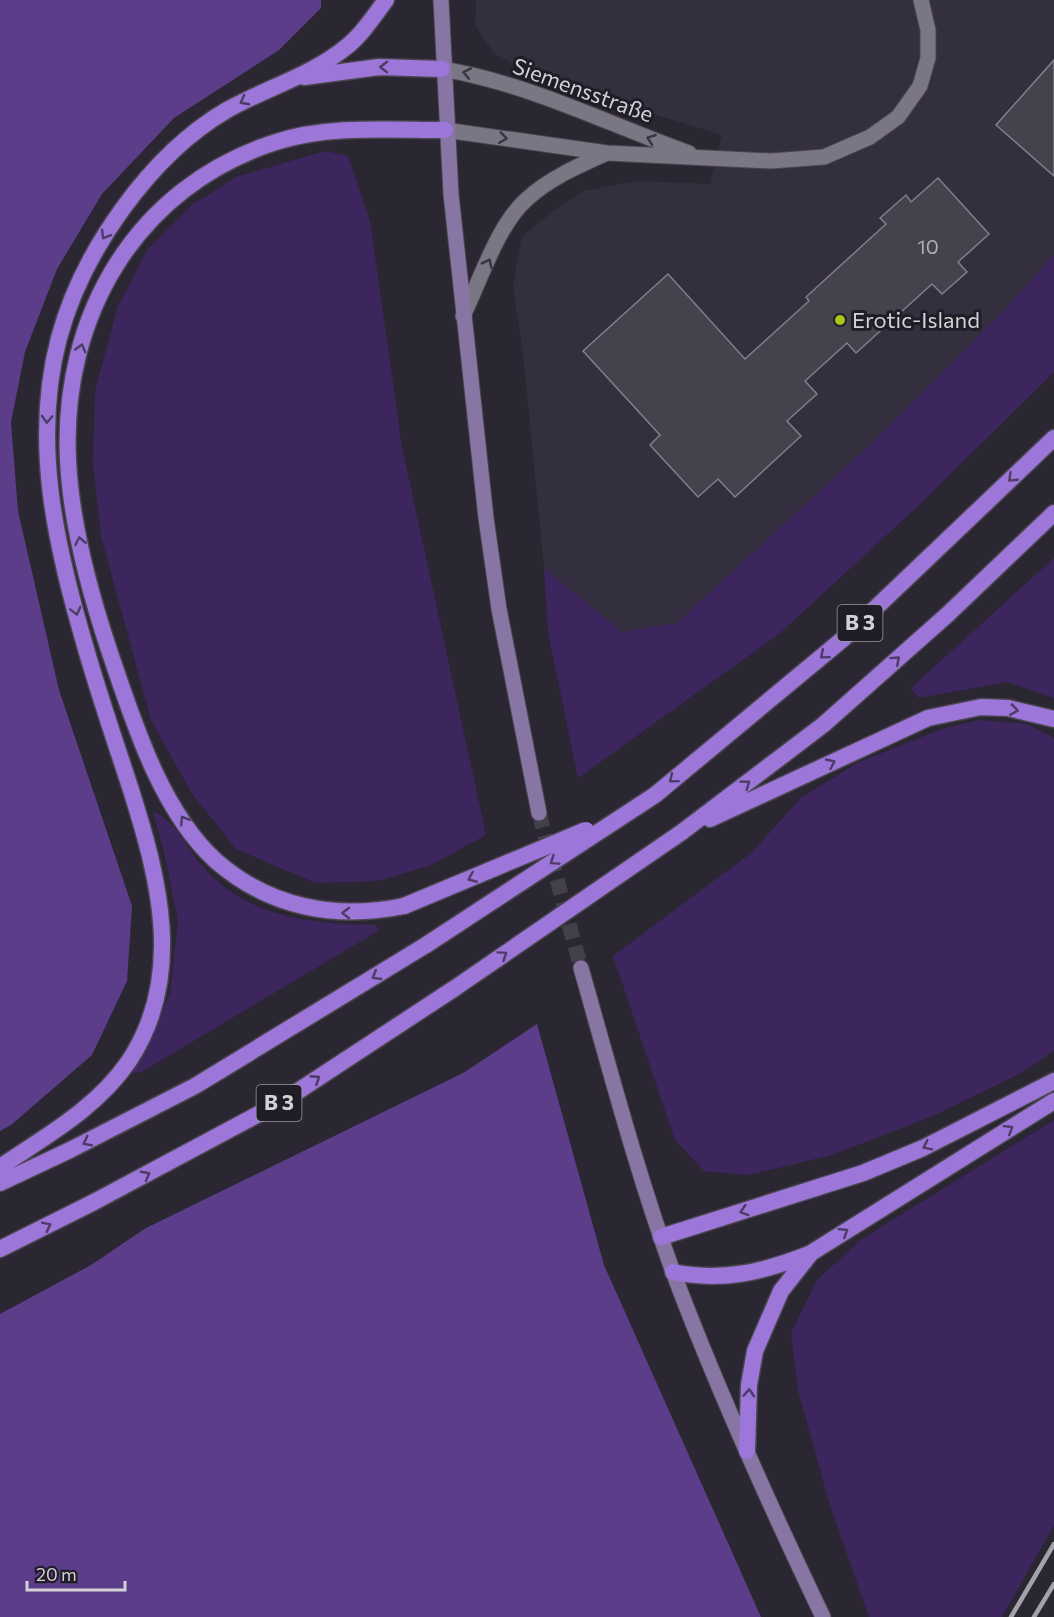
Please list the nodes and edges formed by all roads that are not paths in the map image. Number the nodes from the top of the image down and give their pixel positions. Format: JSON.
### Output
{"nodes":[{"id":1,"x":386,"y":0,"type":"edge"},
{"id":2,"x":441,"y":0,"type":"edge"},
{"id":3,"x":921,"y":0,"type":"edge"},
{"id":4,"x":442,"y":69,"type":"junction"},
{"id":5,"x":297,"y":78,"type":"junction"},
{"id":6,"x":446,"y":130,"type":"junction"},
{"id":7,"x":608,"y":153,"type":"junction"},
{"id":8,"x":706,"y":159,"type":"junction"},
{"id":9,"x":463,"y":316,"type":"junction"},
{"id":10,"x":1054,"y":438,"type":"edge"},
{"id":11,"x":1054,"y":513,"type":"edge"},
{"id":12,"x":1054,"y":719,"type":"edge"},
{"id":13,"x":539,"y":813,"type":"tunnel mouth"},
{"id":14,"x":623,"y":815,"type":"junction"},
{"id":15,"x":682,"y":832,"type":"junction"},
{"id":16,"x":581,"y":968,"type":"tunnel mouth"},
{"id":17,"x":1054,"y":1080,"type":"edge"},
{"id":18,"x":1054,"y":1101,"type":"edge"},
{"id":19,"x":0,"y":1167,"type":"edge"},
{"id":20,"x":0,"y":1183,"type":"edge"},
{"id":21,"x":661,"y":1237,"type":"junction"},
{"id":22,"x":0,"y":1249,"type":"edge"},
{"id":23,"x":812,"y":1253,"type":"junction"},
{"id":24,"x":673,"y":1272,"type":"junction"},
{"id":25,"x":747,"y":1451,"type":"junction"},
{"id":26,"x":823,"y":1617,"type":"edge"}],
"edges":[{"from":1,"to":5,"type":"highway"},
{"from":2,"to":4,"type":"main road"},
{"from":3,"to":8,"type":"street","name":"Siemensstraße"},
{"from":4,"to":5,"type":"highway","one_way":true},
{"from":4,"to":6,"type":"main road"},
{"from":8,"to":4,"type":"street","name":"Siemensstraße","one_way":true},
{"from":5,"to":19,"type":"highway","one_way":true},
{"from":6,"to":7,"type":"street","name":"Siemensstraße","one_way":true},
{"from":6,"to":9,"type":"main road"},
{"from":14,"to":6,"type":"highway","one_way":true,"bridge":true},
{"from":7,"to":8,"type":"street","name":"Siemensstraße"},
{"from":9,"to":7,"type":"street","name":"Siemensstraße","one_way":true},
{"from":9,"to":13,"type":"main road"},
{"from":10,"to":14,"type":"highway","number":"B 3","one_way":true,"bridge":true},
{"from":15,"to":11,"type":"highway","number":"B 3","one_way":true},
{"from":15,"to":12,"type":"highway","one_way":true},
{"from":14,"to":20,"type":"highway","number":"B 3","one_way":true,"bridge":true},
{"from":22,"to":15,"type":"highway","number":"B 3","one_way":true,"bridge":true},
{"from":16,"to":21,"type":"main road"},
{"from":17,"to":21,"type":"highway","one_way":true},
{"from":23,"to":18,"type":"highway","one_way":true},
{"from":21,"to":24,"type":"main road"},
{"from":23,"to":24,"type":"highway"},
{"from":25,"to":23,"type":"highway","one_way":true},
{"from":24,"to":25,"type":"main road"},
{"from":25,"to":26,"type":"main road"}]}
